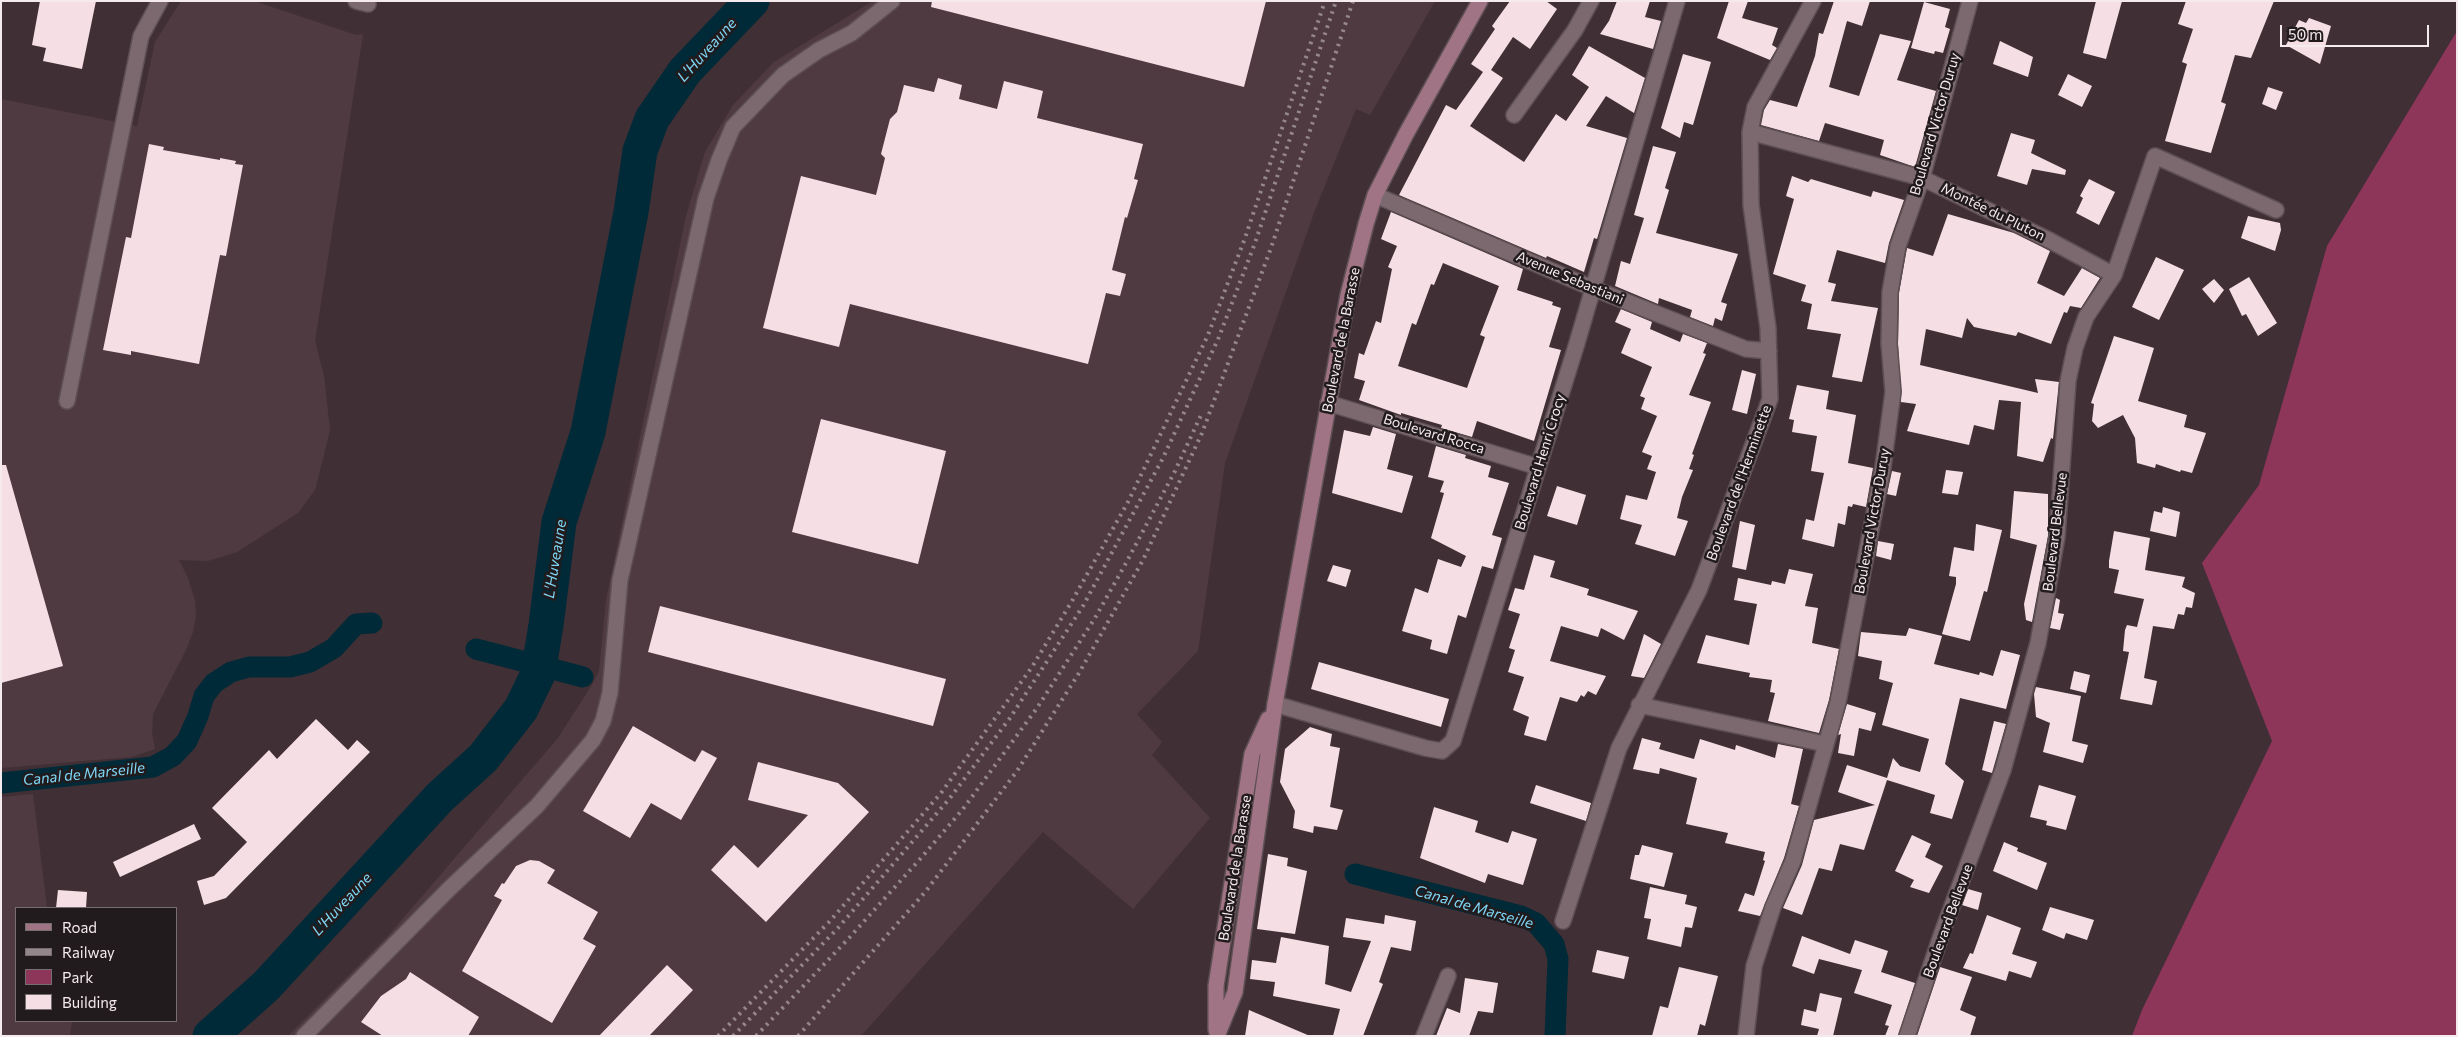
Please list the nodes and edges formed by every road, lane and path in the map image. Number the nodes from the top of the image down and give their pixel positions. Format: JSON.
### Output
{"nodes":[{"id":1,"x":160,"y":1,"type":"edge"},
{"id":2,"x":892,"y":1,"type":"edge"},
{"id":3,"x":1480,"y":1,"type":"edge"},
{"id":4,"x":1591,"y":1,"type":"edge"},
{"id":5,"x":1677,"y":1,"type":"edge"},
{"id":6,"x":1813,"y":1,"type":"edge"},
{"id":7,"x":1970,"y":1,"type":"edge"},
{"id":8,"x":1514,"y":115,"type":"dead end"},
{"id":9,"x":1750,"y":132,"type":"junction"},
{"id":10,"x":1922,"y":178,"type":"junction"},
{"id":11,"x":1374,"y":195,"type":"junction"},
{"id":12,"x":2276,"y":210,"type":"dead end"},
{"id":13,"x":2114,"y":275,"type":"junction"},
{"id":14,"x":1592,"y":288,"type":"junction"},
{"id":15,"x":1769,"y":351,"type":"junction"},
{"id":16,"x":67,"y":401,"type":"dead end"},
{"id":17,"x":1328,"y":403,"type":"junction"},
{"id":18,"x":1538,"y":467,"type":"junction"},
{"id":19,"x":1275,"y":704,"type":"junction"},
{"id":20,"x":1640,"y":705,"type":"junction"},
{"id":21,"x":1825,"y":744,"type":"junction"},
{"id":22,"x":1563,"y":922,"type":"dead end"},
{"id":23,"x":1448,"y":976,"type":"dead end"},
{"id":24,"x":304,"y":1036,"type":"edge"},
{"id":25,"x":1216,"y":1036,"type":"edge"},
{"id":26,"x":1424,"y":1036,"type":"edge"},
{"id":27,"x":1746,"y":1036,"type":"edge"},
{"id":28,"x":1907,"y":1036,"type":"edge"}],
"edges":[{"from":1,"to":16,"type":"street"},
{"from":2,"to":24,"type":"street"},
{"from":3,"to":11,"type":"main road","name":"Boulevard de la Barasse"},
{"from":4,"to":8,"type":"street"},
{"from":5,"to":14,"type":"street","name":"Boulevard Henri Crocy"},
{"from":6,"to":9,"type":"street","name":"Boulevard de l'Herminette"},
{"from":7,"to":10,"type":"street","name":"Boulevard Victor Duruy"},
{"from":9,"to":10,"type":"street","name":"Montée du Pluton"},
{"from":9,"to":15,"type":"street","name":"Boulevard de l'Herminette"},
{"from":10,"to":13,"type":"street","name":"Montée du Pluton"},
{"from":10,"to":21,"type":"street","name":"Boulevard Victor Duruy"},
{"from":11,"to":14,"type":"street","name":"Avenue Sebastiani"},
{"from":11,"to":17,"type":"main road","name":"Boulevard de la Barasse"},
{"from":12,"to":13,"type":"street","name":"Boulevard Bellevue"},
{"from":13,"to":28,"type":"street","name":"Boulevard Bellevue"},
{"from":14,"to":15,"type":"street","name":"Avenue Sebastiani"},
{"from":14,"to":18,"type":"street","name":"Boulevard Henri Crocy"},
{"from":15,"to":20,"type":"street","name":"Boulevard de l'Herminette"},
{"from":17,"to":18,"type":"street","name":"Boulevard Rocca"},
{"from":17,"to":19,"type":"main road","name":"Boulevard de la Barasse"},
{"from":18,"to":19,"type":"street","name":"Boulevard Henri Crocy"},
{"from":19,"to":25,"type":"main road","name":"Boulevard de la Barasse"},
{"from":20,"to":21,"type":"street"},
{"from":20,"to":22,"type":"street","name":"Boulevard de l'Herminette"},
{"from":21,"to":27,"type":"street","name":"Boulevard Victor Duruy"},
{"from":23,"to":26,"type":"street"}]}
